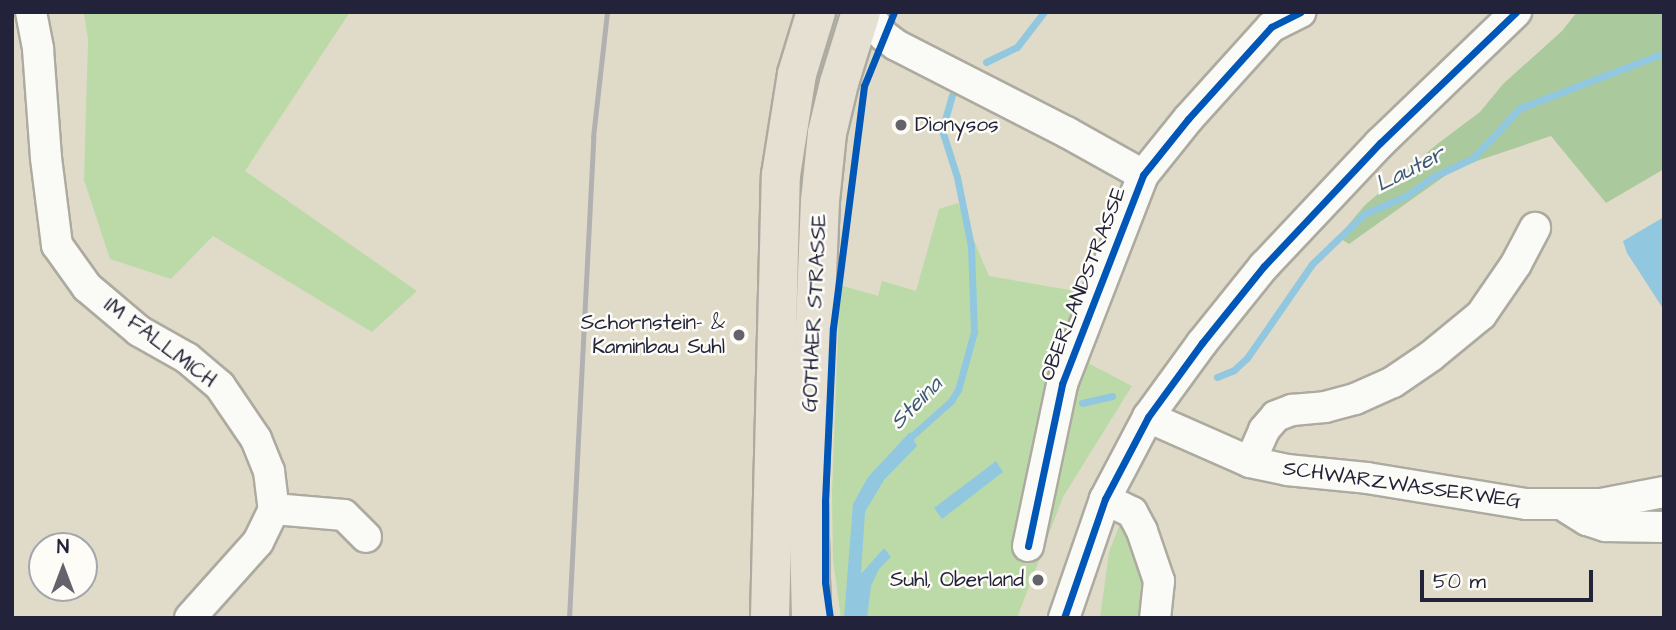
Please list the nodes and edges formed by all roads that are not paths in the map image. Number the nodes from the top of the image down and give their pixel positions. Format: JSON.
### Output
{"nodes":[{"id":1,"x":31,"y":12,"type":"edge"},
{"id":2,"x":816,"y":12,"type":"edge"},
{"id":3,"x":861,"y":12,"type":"edge"},
{"id":4,"x":867,"y":12,"type":"edge"},
{"id":5,"x":1300,"y":12,"type":"edge"},
{"id":6,"x":1516,"y":12,"type":"edge"},
{"id":7,"x":1271,"y":20,"type":"edge"},
{"id":8,"x":1143,"y":175,"type":"junction"},
{"id":9,"x":1535,"y":228,"type":"dead end"},
{"id":10,"x":1148,"y":417,"type":"junction"},
{"id":11,"x":1251,"y":462,"type":"junction"},
{"id":12,"x":1664,"y":492,"type":"edge"},
{"id":13,"x":1105,"y":499,"type":"junction"},
{"id":14,"x":1562,"y":505,"type":"junction"},
{"id":15,"x":274,"y":509,"type":"junction"},
{"id":16,"x":1664,"y":527,"type":"edge"},
{"id":17,"x":366,"y":537,"type":"dead end"},
{"id":18,"x":1028,"y":546,"type":"dead end"},
{"id":19,"x":190,"y":618,"type":"edge"},
{"id":20,"x":770,"y":618,"type":"edge"},
{"id":21,"x":811,"y":618,"type":"edge"},
{"id":22,"x":1064,"y":618,"type":"edge"},
{"id":23,"x":1155,"y":618,"type":"edge"}],
"edges":[{"from":1,"to":15,"type":"street","name":"IM FALLMICH"},
{"from":2,"to":20,"type":"main road","name":"GOTHAER STRASSE"},
{"from":3,"to":21,"type":"main road","name":"GOTHAER STRASSE"},
{"from":4,"to":8,"type":"street"},
{"from":5,"to":7,"type":"street","name":"OBERLANDSTRASSE"},
{"from":6,"to":10,"type":"street"},
{"from":7,"to":8,"type":"street","name":"OBERLANDSTRASSE"},
{"from":8,"to":18,"type":"street","name":"OBERLANDSTRASSE"},
{"from":9,"to":11,"type":"street"},
{"from":10,"to":11,"type":"street","name":"SCHWARZWASSERWEG"},
{"from":10,"to":13,"type":"street"},
{"from":11,"to":14,"type":"street","name":"SCHWARZWASSERWEG"},
{"from":12,"to":14,"type":"street","name":"SCHWARZWASSERWEG"},
{"from":13,"to":22,"type":"street"},
{"from":13,"to":23,"type":"street"},
{"from":14,"to":16,"type":"street"},
{"from":15,"to":17,"type":"street"},
{"from":15,"to":19,"type":"street"}]}
